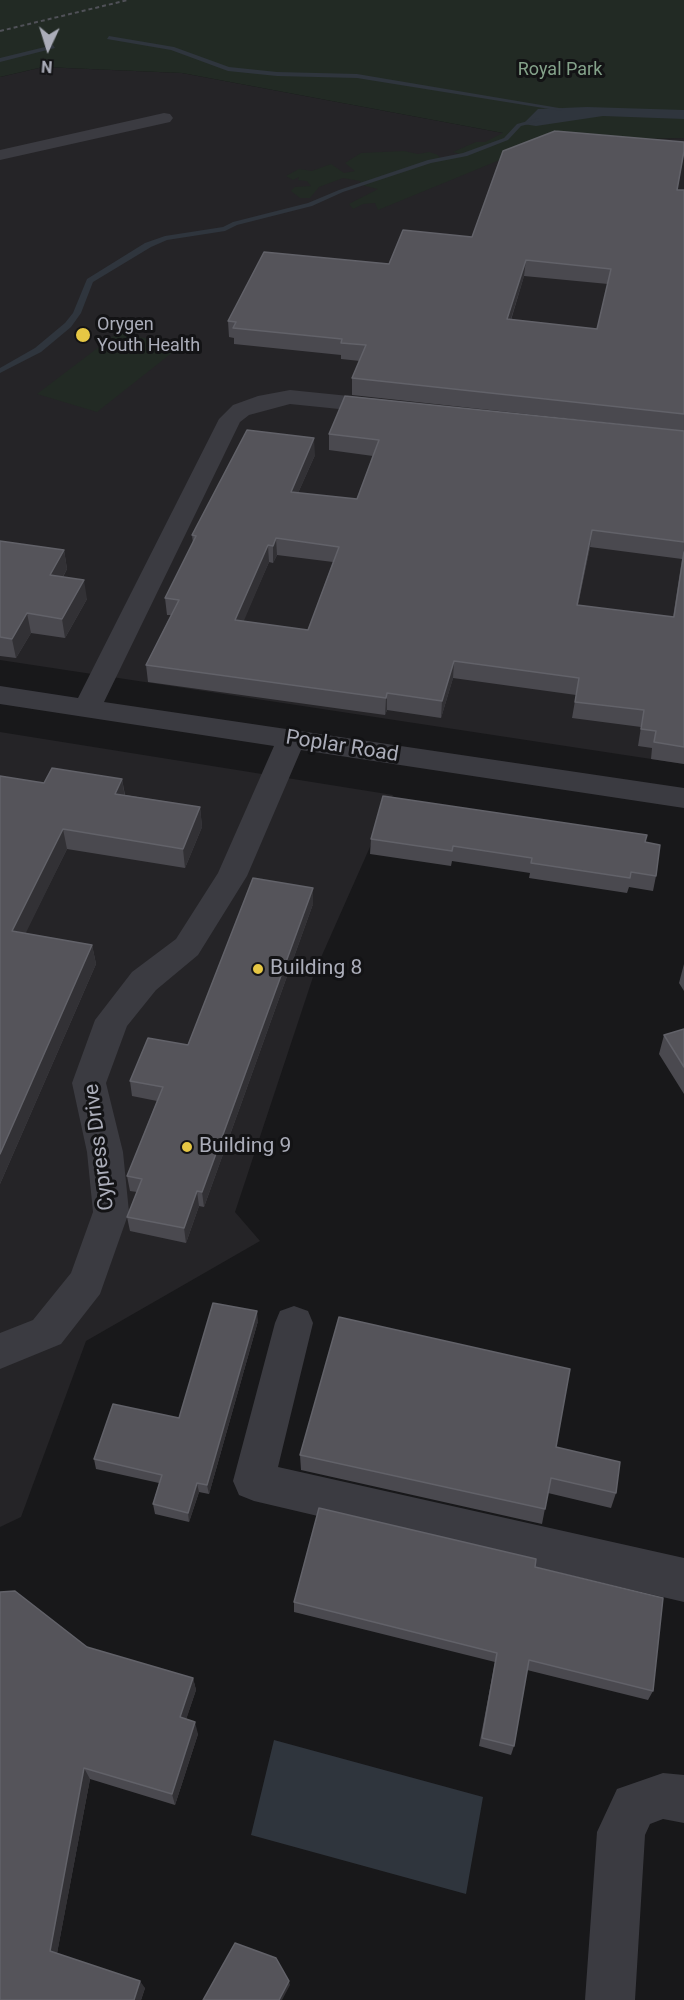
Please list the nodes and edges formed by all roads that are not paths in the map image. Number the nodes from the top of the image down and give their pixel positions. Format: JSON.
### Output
{"nodes":[{"id":1,"x":164,"y":118,"type":"dead end"},
{"id":2,"x":0,"y":155,"type":"edge"},
{"id":3,"x":406,"y":409,"type":"edge"},
{"id":4,"x":0,"y":695,"type":"edge"},
{"id":5,"x":87,"y":708,"type":"junction"},
{"id":6,"x":291,"y":739,"type":"junction"},
{"id":7,"x":684,"y":798,"type":"edge"},
{"id":8,"x":294,"y":1323,"type":"dead end"},
{"id":9,"x":0,"y":1351,"type":"edge"},
{"id":10,"x":684,"y":1580,"type":"edge"},
{"id":11,"x":684,"y":1799,"type":"edge"},
{"id":12,"x":610,"y":2000,"type":"edge"}],
"edges":[{"from":1,"to":2,"type":"street"},
{"from":3,"to":5,"type":"street"},
{"from":4,"to":5,"type":"street","name":"Poplar Road"},
{"from":5,"to":6,"type":"street","name":"Poplar Road"},
{"from":6,"to":7,"type":"street","name":"Poplar Road"},
{"from":6,"to":9,"type":"street","name":"Cypress Drive"},
{"from":8,"to":10,"type":"street"},
{"from":11,"to":12,"type":"street"}]}
